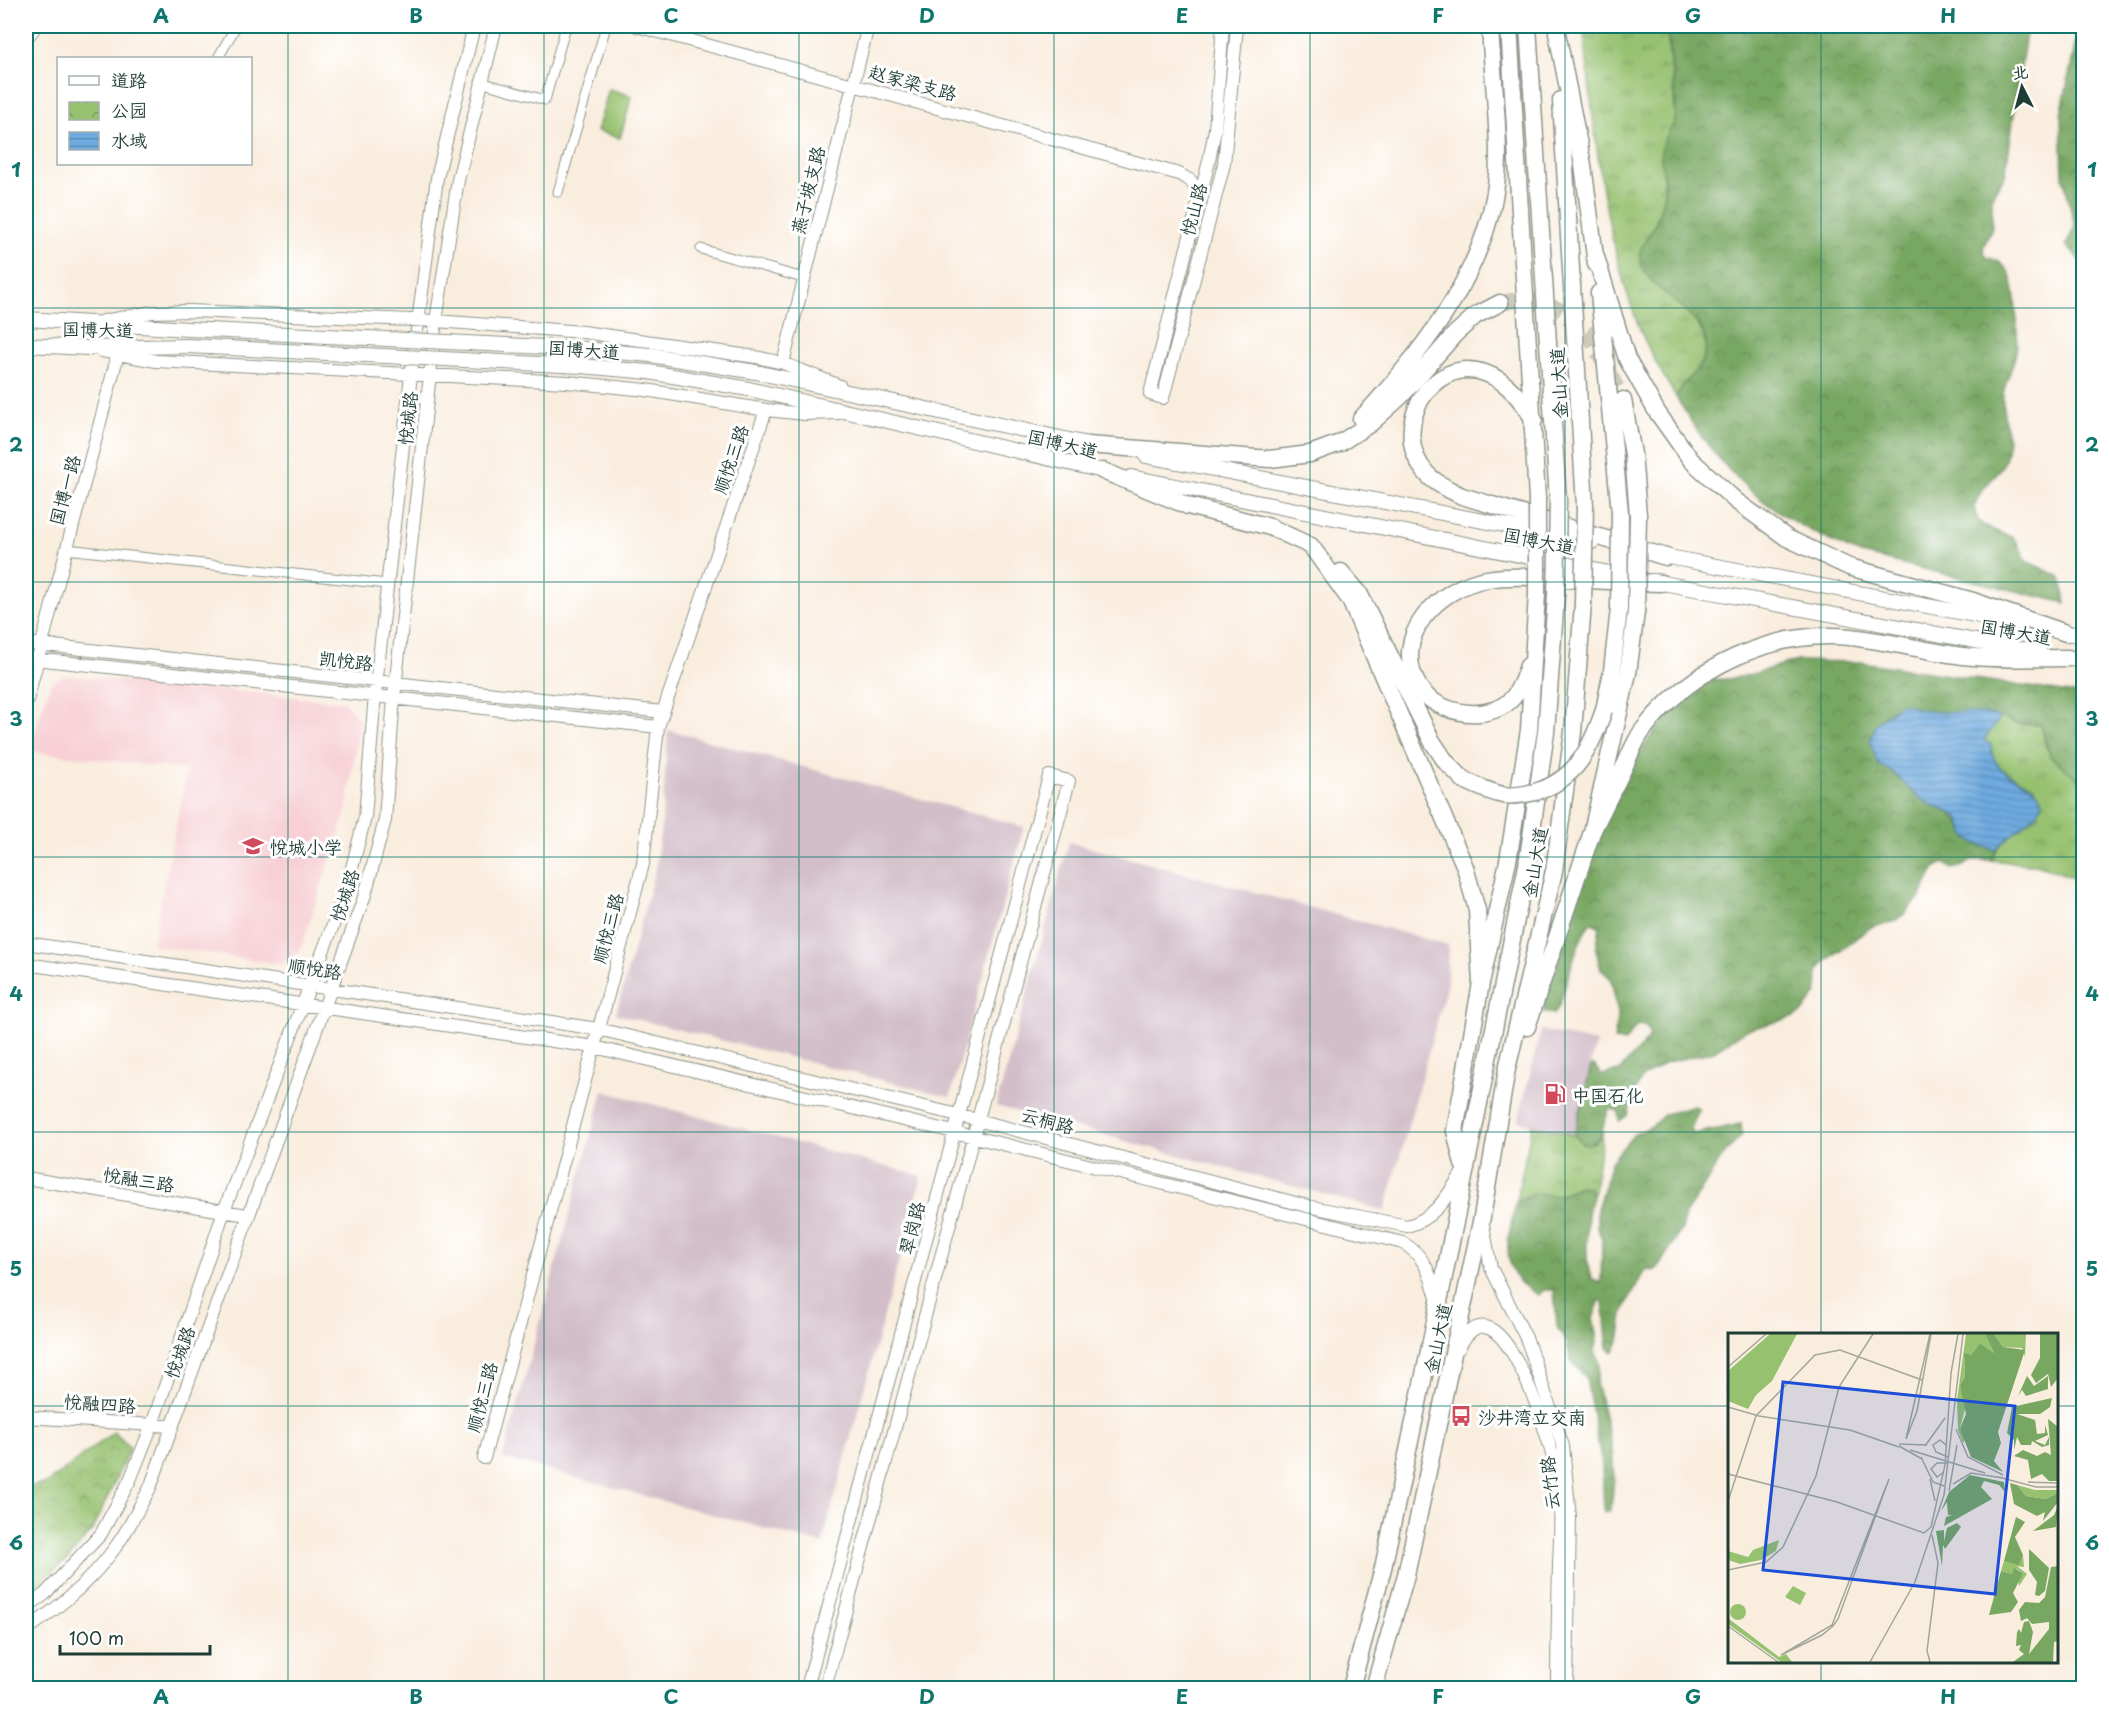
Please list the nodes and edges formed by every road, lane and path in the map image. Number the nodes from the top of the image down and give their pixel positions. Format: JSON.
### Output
{"nodes":[{"id":1,"x":36,"y":26,"type":"edge"},
{"id":2,"x":236,"y":26,"type":"edge"},
{"id":3,"x":474,"y":26,"type":"edge"},
{"id":4,"x":496,"y":26,"type":"edge"},
{"id":5,"x":566,"y":26,"type":"edge"},
{"id":6,"x":606,"y":26,"type":"edge"},
{"id":7,"x":637,"y":26,"type":"edge"},
{"id":8,"x":868,"y":26,"type":"edge"},
{"id":9,"x":1223,"y":26,"type":"edge"},
{"id":10,"x":1237,"y":26,"type":"edge"},
{"id":11,"x":1490,"y":26,"type":"edge"},
{"id":12,"x":1509,"y":26,"type":"edge"},
{"id":13,"x":1528,"y":26,"type":"edge"},
{"id":14,"x":1557,"y":29,"type":"edge"},
{"id":15,"x":26,"y":39,"type":"edge"},
{"id":16,"x":219,"y":57,"type":"edge"},
{"id":17,"x":480,"y":82,"type":"junction"},
{"id":18,"x":852,"y":83,"type":"junction"},
{"id":19,"x":1209,"y":161,"type":"junction"},
{"id":20,"x":1179,"y":174,"type":"junction"},
{"id":21,"x":558,"y":192,"type":"dead end"},
{"id":22,"x":1202,"y":198,"type":"junction"},
{"id":23,"x":701,"y":249,"type":"dead end"},
{"id":24,"x":1595,"y":254,"type":"junction"},
{"id":25,"x":803,"y":278,"type":"junction"},
{"id":26,"x":1500,"y":303,"type":"tunnel mouth"},
{"id":27,"x":26,"y":319,"type":"edge"},
{"id":28,"x":418,"y":321,"type":"junction"},
{"id":29,"x":436,"y":321,"type":"junction"},
{"id":30,"x":96,"y":322,"type":"junction"},
{"id":31,"x":26,"y":345,"type":"edge"},
{"id":32,"x":89,"y":348,"type":"junction"},
{"id":33,"x":118,"y":354,"type":"junction"},
{"id":34,"x":783,"y":363,"type":"junction"},
{"id":35,"x":411,"y":375,"type":"junction"},
{"id":36,"x":430,"y":376,"type":"junction"},
{"id":37,"x":861,"y":394,"type":"junction"},
{"id":38,"x":1623,"y":400,"type":"tunnel mouth"},
{"id":39,"x":766,"y":410,"type":"junction"},
{"id":40,"x":853,"y":413,"type":"junction"},
{"id":41,"x":1534,"y":420,"type":"junction"},
{"id":42,"x":1340,"y":442,"type":"junction"},
{"id":43,"x":1088,"y":445,"type":"junction"},
{"id":44,"x":1103,"y":471,"type":"junction"},
{"id":45,"x":1311,"y":546,"type":"junction"},
{"id":46,"x":66,"y":549,"type":"junction"},
{"id":47,"x":1666,"y":557,"type":"junction"},
{"id":48,"x":1661,"y":583,"type":"junction"},
{"id":49,"x":387,"y":584,"type":"junction"},
{"id":50,"x":1628,"y":611,"type":"junction"},
{"id":51,"x":2066,"y":633,"type":"junction"},
{"id":52,"x":2084,"y":636,"type":"edge"},
{"id":53,"x":26,"y":643,"type":"edge"},
{"id":54,"x":41,"y":644,"type":"junction"},
{"id":55,"x":1534,"y":651,"type":"junction"},
{"id":56,"x":31,"y":658,"type":"edge"},
{"id":57,"x":2076,"y":660,"type":"edge"},
{"id":58,"x":376,"y":681,"type":"junction"},
{"id":59,"x":395,"y":683,"type":"junction"},
{"id":60,"x":375,"y":694,"type":"junction"},
{"id":61,"x":394,"y":696,"type":"junction"},
{"id":62,"x":26,"y":704,"type":"edge"},
{"id":63,"x":663,"y":712,"type":"junction"},
{"id":64,"x":658,"y":727,"type":"junction"},
{"id":65,"x":1592,"y":832,"type":"junction"},
{"id":66,"x":26,"y":943,"type":"edge"},
{"id":67,"x":26,"y":964,"type":"edge"},
{"id":68,"x":1481,"y":983,"type":"junction"},
{"id":69,"x":309,"y":985,"type":"junction"},
{"id":70,"x":330,"y":989,"type":"junction"},
{"id":71,"x":303,"y":1004,"type":"junction"},
{"id":72,"x":324,"y":1008,"type":"junction"},
{"id":73,"x":598,"y":1029,"type":"junction"},
{"id":74,"x":594,"y":1047,"type":"junction"},
{"id":75,"x":1502,"y":1102,"type":"junction"},
{"id":76,"x":958,"y":1115,"type":"junction"},
{"id":77,"x":977,"y":1120,"type":"junction"},
{"id":78,"x":954,"y":1132,"type":"junction"},
{"id":79,"x":973,"y":1136,"type":"junction"},
{"id":80,"x":1465,"y":1169,"type":"junction"},
{"id":81,"x":26,"y":1178,"type":"edge"},
{"id":82,"x":224,"y":1211,"type":"junction"},
{"id":83,"x":247,"y":1215,"type":"junction"},
{"id":84,"x":1482,"y":1217,"type":"junction"},
{"id":85,"x":1439,"y":1305,"type":"junction"},
{"id":86,"x":1453,"y":1360,"type":"junction"},
{"id":87,"x":26,"y":1416,"type":"edge"},
{"id":88,"x":152,"y":1425,"type":"junction"},
{"id":89,"x":171,"y":1426,"type":"junction"},
{"id":90,"x":484,"y":1458,"type":"dead end"},
{"id":91,"x":26,"y":1607,"type":"edge"},
{"id":92,"x":26,"y":1630,"type":"edge"},
{"id":93,"x":807,"y":1689,"type":"edge"},
{"id":94,"x":825,"y":1689,"type":"edge"},
{"id":95,"x":1351,"y":1689,"type":"edge"},
{"id":96,"x":1374,"y":1689,"type":"edge"},
{"id":97,"x":1557,"y":1689,"type":"edge"},
{"id":98,"x":1567,"y":1689,"type":"edge"}],
"edges":[{"from":1,"to":15,"type":"main road"},
{"from":2,"to":16,"type":"street"},
{"from":3,"to":28,"type":"main road","name":"悦城路"},
{"from":4,"to":17,"type":"main road","name":"悦城路"},
{"from":5,"to":17,"type":"street"},
{"from":6,"to":21,"type":"street"},
{"from":7,"to":18,"type":"main road","name":"赵家梁支路"},
{"from":8,"to":18,"type":"main road","name":"燕子坡支路"},
{"from":9,"to":19,"type":"main road","name":"悦山路"},
{"from":10,"to":22,"type":"main road","name":"悦山路"},
{"from":11,"to":42,"type":"highway"},
{"from":12,"to":41,"type":"highway"},
{"from":13,"to":80,"type":"highway","name":"金山大道","bridge":true},
{"from":14,"to":24,"type":"highway"},
{"from":14,"to":75,"type":"highway","name":"金山大道","bridge":true},
{"from":17,"to":29,"type":"main road","name":"悦城路"},
{"from":18,"to":20,"type":"main road","name":"赵家梁支路"},
{"from":18,"to":25,"type":"main road","name":"燕子坡支路"},
{"from":19,"to":20,"type":"main road"},
{"from":19,"to":22,"type":"main road","name":"悦山路"},
{"from":20,"to":22,"type":"main road"},
{"from":23,"to":25,"type":"street"},
{"from":24,"to":50,"type":"highway","bridge":true},
{"from":24,"to":51,"type":"highway"},
{"from":25,"to":34,"type":"main road","name":"燕子坡支路"},
{"from":26,"to":42,"type":"highway"},
{"from":27,"to":30,"type":"main road","name":"国博大道"},
{"from":28,"to":29,"type":"main road"},
{"from":28,"to":30,"type":"main road"},
{"from":28,"to":35,"type":"main road","name":"悦城路"},
{"from":29,"to":34,"type":"main road"},
{"from":29,"to":36,"type":"main road","name":"悦城路"},
{"from":30,"to":37,"type":"main road","name":"国博大道","bridge":true},
{"from":31,"to":32,"type":"main road","name":"国博大道"},
{"from":32,"to":33,"type":"main road"},
{"from":32,"to":40,"type":"main road","name":"国博大道","bridge":true},
{"from":33,"to":35,"type":"main road"},
{"from":33,"to":46,"type":"main road","name":"国博一路"},
{"from":34,"to":37,"type":"main road"},
{"from":35,"to":36,"type":"main road"},
{"from":35,"to":49,"type":"main road","name":"悦城路"},
{"from":36,"to":39,"type":"main road"},
{"from":36,"to":59,"type":"main road","name":"悦城路"},
{"from":37,"to":43,"type":"main road","name":"国博大道"},
{"from":38,"to":50,"type":"highway","bridge":true},
{"from":39,"to":40,"type":"main road"},
{"from":39,"to":63,"type":"main road","name":"顺悦三路"},
{"from":40,"to":44,"type":"main road","name":"国博大道"},
{"from":41,"to":47,"type":"highway"},
{"from":41,"to":55,"type":"highway","bridge":true},
{"from":42,"to":43,"type":"highway"},
{"from":43,"to":47,"type":"main road","name":"国博大道"},
{"from":44,"to":45,"type":"highway"},
{"from":44,"to":48,"type":"main road","name":"国博大道"},
{"from":45,"to":50,"type":"highway","bridge":true},
{"from":45,"to":68,"type":"highway"},
{"from":46,"to":49,"type":"street"},
{"from":46,"to":54,"type":"main road","name":"国博一路"},
{"from":47,"to":51,"type":"main road","name":"国博大道"},
{"from":48,"to":55,"type":"highway"},
{"from":48,"to":57,"type":"main road","name":"国博大道"},
{"from":49,"to":58,"type":"main road","name":"悦城路"},
{"from":50,"to":65,"type":"highway"},
{"from":51,"to":52,"type":"main road","name":"国博大道"},
{"from":53,"to":54,"type":"main road","name":"凯悦路"},
{"from":54,"to":56,"type":"main road","name":"国博一路"},
{"from":54,"to":58,"type":"main road","name":"凯悦路"},
{"from":55,"to":68,"type":"highway"},
{"from":56,"to":60,"type":"main road","name":"凯悦路"},
{"from":56,"to":62,"type":"main road","name":"国博一路"},
{"from":57,"to":65,"type":"highway"},
{"from":58,"to":59,"type":"main road","name":"凯悦路"},
{"from":58,"to":60,"type":"main road","name":"悦城路"},
{"from":59,"to":61,"type":"main road","name":"悦城路"},
{"from":59,"to":63,"type":"main road","name":"凯悦路"},
{"from":60,"to":61,"type":"main road","name":"凯悦路"},
{"from":60,"to":69,"type":"main road","name":"悦城路"},
{"from":61,"to":64,"type":"main road","name":"凯悦路"},
{"from":61,"to":70,"type":"main road","name":"悦城路"},
{"from":63,"to":64,"type":"main road","name":"顺悦三路"},
{"from":64,"to":73,"type":"main road","name":"顺悦三路"},
{"from":65,"to":75,"type":"highway"},
{"from":66,"to":69,"type":"main road","name":"顺悦路"},
{"from":67,"to":71,"type":"main road","name":"顺悦路"},
{"from":68,"to":80,"type":"highway"},
{"from":69,"to":70,"type":"main road","name":"顺悦路"},
{"from":69,"to":71,"type":"main road","name":"悦城路"},
{"from":70,"to":72,"type":"main road","name":"悦城路"},
{"from":70,"to":73,"type":"main road","name":"顺悦路"},
{"from":71,"to":72,"type":"main road","name":"顺悦路"},
{"from":71,"to":82,"type":"main road","name":"悦城路"},
{"from":72,"to":74,"type":"main road","name":"顺悦路"},
{"from":72,"to":83,"type":"main road","name":"悦城路"},
{"from":73,"to":74,"type":"main road","name":"顺悦三路"},
{"from":73,"to":76,"type":"main road","name":"云桐路"},
{"from":74,"to":78,"type":"main road","name":"云桐路"},
{"from":74,"to":90,"type":"main road","name":"顺悦三路"},
{"from":75,"to":84,"type":"highway","name":"金山大道"},
{"from":76,"to":77,"type":"main road","name":"云桐路"},
{"from":76,"to":77,"type":"main road","name":"翠岗路"},
{"from":76,"to":78,"type":"main road","name":"翠岗路"},
{"from":77,"to":79,"type":"main road","name":"翠岗路"},
{"from":77,"to":80,"type":"main road","name":"云桐路"},
{"from":78,"to":79,"type":"main road","name":"云桐路"},
{"from":78,"to":93,"type":"main road","name":"翠岗路"},
{"from":79,"to":85,"type":"main road","name":"云桐路"},
{"from":79,"to":94,"type":"main road","name":"翠岗路"},
{"from":80,"to":85,"type":"highway","name":"金山大道"},
{"from":81,"to":82,"type":"main road","name":"悦融三路"},
{"from":82,"to":83,"type":"main road","name":"悦融三路"},
{"from":82,"to":88,"type":"main road","name":"悦城路"},
{"from":83,"to":89,"type":"main road","name":"悦城路"},
{"from":84,"to":86,"type":"highway","name":"金山大道"},
{"from":84,"to":98,"type":"main road","name":"云竹路"},
{"from":85,"to":95,"type":"highway","name":"金山大道"},
{"from":86,"to":96,"type":"highway","name":"金山大道"},
{"from":86,"to":97,"type":"main road","name":"云竹路"},
{"from":87,"to":88,"type":"main road","name":"悦融四路"},
{"from":88,"to":89,"type":"main road","name":"悦融四路"},
{"from":88,"to":91,"type":"main road","name":"悦城路"},
{"from":89,"to":92,"type":"main road","name":"悦城路"}]}
